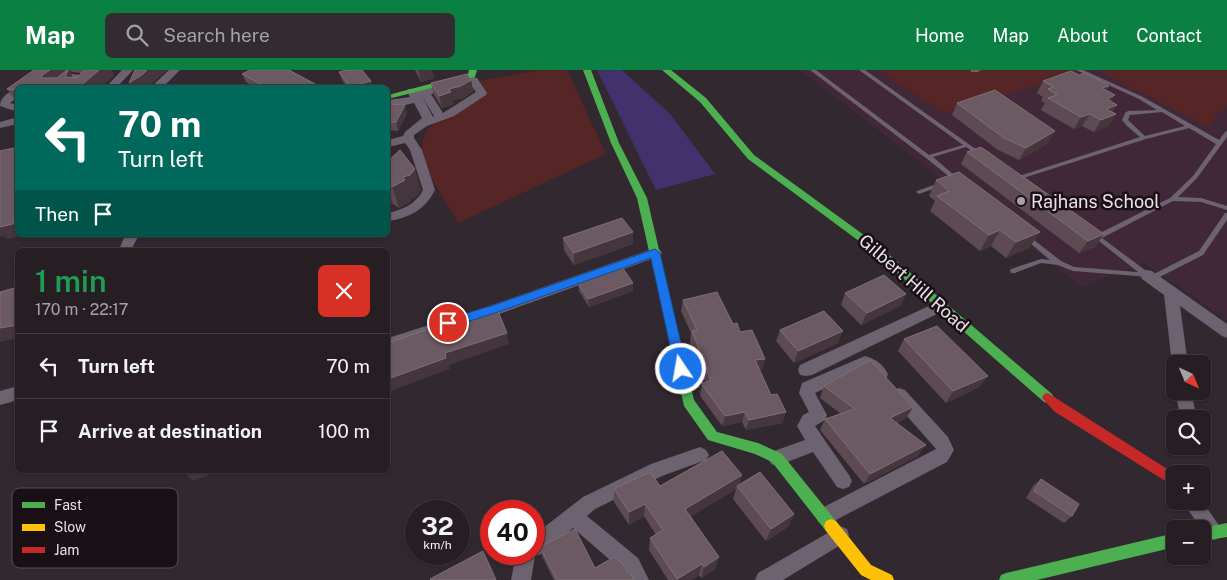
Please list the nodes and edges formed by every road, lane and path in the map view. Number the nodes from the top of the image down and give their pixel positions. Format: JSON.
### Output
{"nodes":[{"id":1,"x":128,"y":70,"type":"edge"},
{"id":2,"x":175,"y":70,"type":"edge"},
{"id":3,"x":473,"y":70,"type":"edge"},
{"id":4,"x":587,"y":70,"type":"edge"},
{"id":5,"x":666,"y":70,"type":"edge"},
{"id":6,"x":813,"y":70,"type":"edge"},
{"id":7,"x":862,"y":70,"type":"edge"},
{"id":8,"x":1078,"y":70,"type":"edge"},
{"id":9,"x":60,"y":85,"type":"edge"},
{"id":10,"x":83,"y":85,"type":"edge"},
{"id":11,"x":113,"y":85,"type":"edge"},
{"id":12,"x":158,"y":85,"type":"edge"},
{"id":13,"x":15,"y":94,"type":"edge"},
{"id":14,"x":390,"y":98,"type":"edge"},
{"id":15,"x":390,"y":103,"type":"edge"},
{"id":16,"x":2,"y":104,"type":"edge"},
{"id":17,"x":15,"y":108,"type":"edge"},
{"id":18,"x":420,"y":108,"type":"junction"},
{"id":19,"x":1163,"y":111,"type":"junction"},
{"id":20,"x":441,"y":118,"type":"junction"},
{"id":21,"x":15,"y":121,"type":"edge"},
{"id":22,"x":0,"y":125,"type":"edge"},
{"id":23,"x":1190,"y":126,"type":"junction"},
{"id":24,"x":1227,"y":133,"type":"edge"},
{"id":25,"x":390,"y":135,"type":"edge"},
{"id":26,"x":408,"y":138,"type":"junction"},
{"id":27,"x":1144,"y":138,"type":"junction"},
{"id":28,"x":390,"y":143,"type":"edge"},
{"id":29,"x":1219,"y":143,"type":"junction"},
{"id":30,"x":966,"y":145,"type":"junction"},
{"id":31,"x":931,"y":159,"type":"junction"},
{"id":32,"x":991,"y":162,"type":"edge"},
{"id":33,"x":1007,"y":174,"type":"edge"},
{"id":34,"x":956,"y":179,"type":"junction"},
{"id":35,"x":1015,"y":180,"type":"junction"},
{"id":36,"x":963,"y":185,"type":"edge"},
{"id":37,"x":1022,"y":185,"type":"edge"},
{"id":38,"x":920,"y":192,"type":"dead end"},
{"id":39,"x":1172,"y":199,"type":"junction"},
{"id":40,"x":1227,"y":208,"type":"edge"},
{"id":41,"x":1227,"y":215,"type":"edge"},
{"id":42,"x":390,"y":217,"type":"edge"},
{"id":43,"x":1090,"y":232,"type":"edge"},
{"id":44,"x":1022,"y":233,"type":"edge"},
{"id":45,"x":1098,"y":237,"type":"junction"},
{"id":46,"x":655,"y":253,"type":"junction"},
{"id":47,"x":1059,"y":263,"type":"junction"},
{"id":48,"x":1013,"y":270,"type":"dead end"},
{"id":49,"x":1149,"y":276,"type":"junction"},
{"id":50,"x":1171,"y":292,"type":"junction"},
{"id":51,"x":940,"y":306,"type":"junction"},
{"id":52,"x":1227,"y":332,"type":"edge"},
{"id":53,"x":390,"y":343,"type":"edge"},
{"id":54,"x":1179,"y":355,"type":"edge"},
{"id":55,"x":806,"y":370,"type":"dead end"},
{"id":56,"x":15,"y":394,"type":"edge"},
{"id":57,"x":0,"y":398,"type":"edge"},
{"id":58,"x":813,"y":449,"type":"junction"},
{"id":59,"x":700,"y":455,"type":"dead end"},
{"id":60,"x":780,"y":461,"type":"junction"},
{"id":61,"x":1166,"y":475,"type":"edge"},
{"id":62,"x":843,"y":481,"type":"dead end"},
{"id":63,"x":1198,"y":510,"type":"edge"},
{"id":64,"x":573,"y":516,"type":"junction"},
{"id":65,"x":825,"y":516,"type":"junction"},
{"id":66,"x":1214,"y":531,"type":"edge"},
{"id":67,"x":840,"y":535,"type":"junction"},
{"id":68,"x":545,"y":538,"type":"edge"},
{"id":69,"x":1166,"y":542,"type":"edge"},
{"id":70,"x":524,"y":565,"type":"edge"},
{"id":71,"x":521,"y":580,"type":"edge"},
{"id":72,"x":639,"y":580,"type":"edge"},
{"id":73,"x":765,"y":580,"type":"edge"},
{"id":74,"x":887,"y":580,"type":"edge"},
{"id":75,"x":1006,"y":580,"type":"edge"}],
"edges":[{"from":1,"to":11,"type":"street"},
{"from":2,"to":12,"type":"street"},
{"from":3,"to":18,"type":"street"},
{"from":4,"to":46,"type":"street"},
{"from":5,"to":51,"type":"street","name":"Gilbert Hill Road"},
{"from":6,"to":31,"type":"lane"},
{"from":7,"to":30,"type":"lane"},
{"from":8,"to":19,"type":"lane"},
{"from":9,"to":10,"type":"street"},
{"from":13,"to":16,"type":"street"},
{"from":14,"to":18,"type":"street"},
{"from":15,"to":18,"type":"street"},
{"from":16,"to":17,"type":"street"},
{"from":18,"to":20,"type":"street"},
{"from":18,"to":20,"type":"street"},
{"from":18,"to":20,"type":"street"},
{"from":18,"to":25,"type":"street"},
{"from":18,"to":26,"type":"street"},
{"from":19,"to":23,"type":"lane"},
{"from":19,"to":27,"type":"lane"},
{"from":21,"to":22,"type":"street"},
{"from":23,"to":27,"type":"lane"},
{"from":23,"to":29,"type":"lane"},
{"from":24,"to":29,"type":"lane"},
{"from":26,"to":28,"type":"street"},
{"from":26,"to":42,"type":"street"},
{"from":27,"to":35,"type":"lane"},
{"from":29,"to":39,"type":"lane"},
{"from":30,"to":31,"type":"lane"},
{"from":30,"to":32,"type":"lane"},
{"from":31,"to":34,"type":"lane"},
{"from":33,"to":35,"type":"lane"},
{"from":34,"to":36,"type":"lane"},
{"from":34,"to":38,"type":"lane"},
{"from":35,"to":37,"type":"lane"},
{"from":39,"to":40,"type":"lane"},
{"from":39,"to":45,"type":"lane"},
{"from":41,"to":49,"type":"lane"},
{"from":43,"to":45,"type":"lane"},
{"from":44,"to":47,"type":"lane"},
{"from":45,"to":49,"type":"lane"},
{"from":46,"to":53,"type":"street"},
{"from":46,"to":60,"type":"street"},
{"from":47,"to":48,"type":"lane"},
{"from":47,"to":49,"type":"lane"},
{"from":49,"to":50,"type":"street"},
{"from":50,"to":52,"type":"street"},
{"from":50,"to":54,"type":"street"},
{"from":51,"to":55,"type":"street"},
{"from":51,"to":61,"type":"street","name":"Gilbert Hill Road"},
{"from":56,"to":57,"type":"street"},
{"from":58,"to":60,"type":"street"},
{"from":58,"to":62,"type":"street"},
{"from":58,"to":65,"type":"street"},
{"from":59,"to":64,"type":"street"},
{"from":60,"to":65,"type":"street"},
{"from":63,"to":66,"type":"street"},
{"from":64,"to":68,"type":"street"},
{"from":64,"to":72,"type":"street"},
{"from":65,"to":67,"type":"street"},
{"from":67,"to":73,"type":"street"},
{"from":67,"to":74,"type":"street"},
{"from":69,"to":75,"type":"street"},
{"from":70,"to":71,"type":"street"}]}
